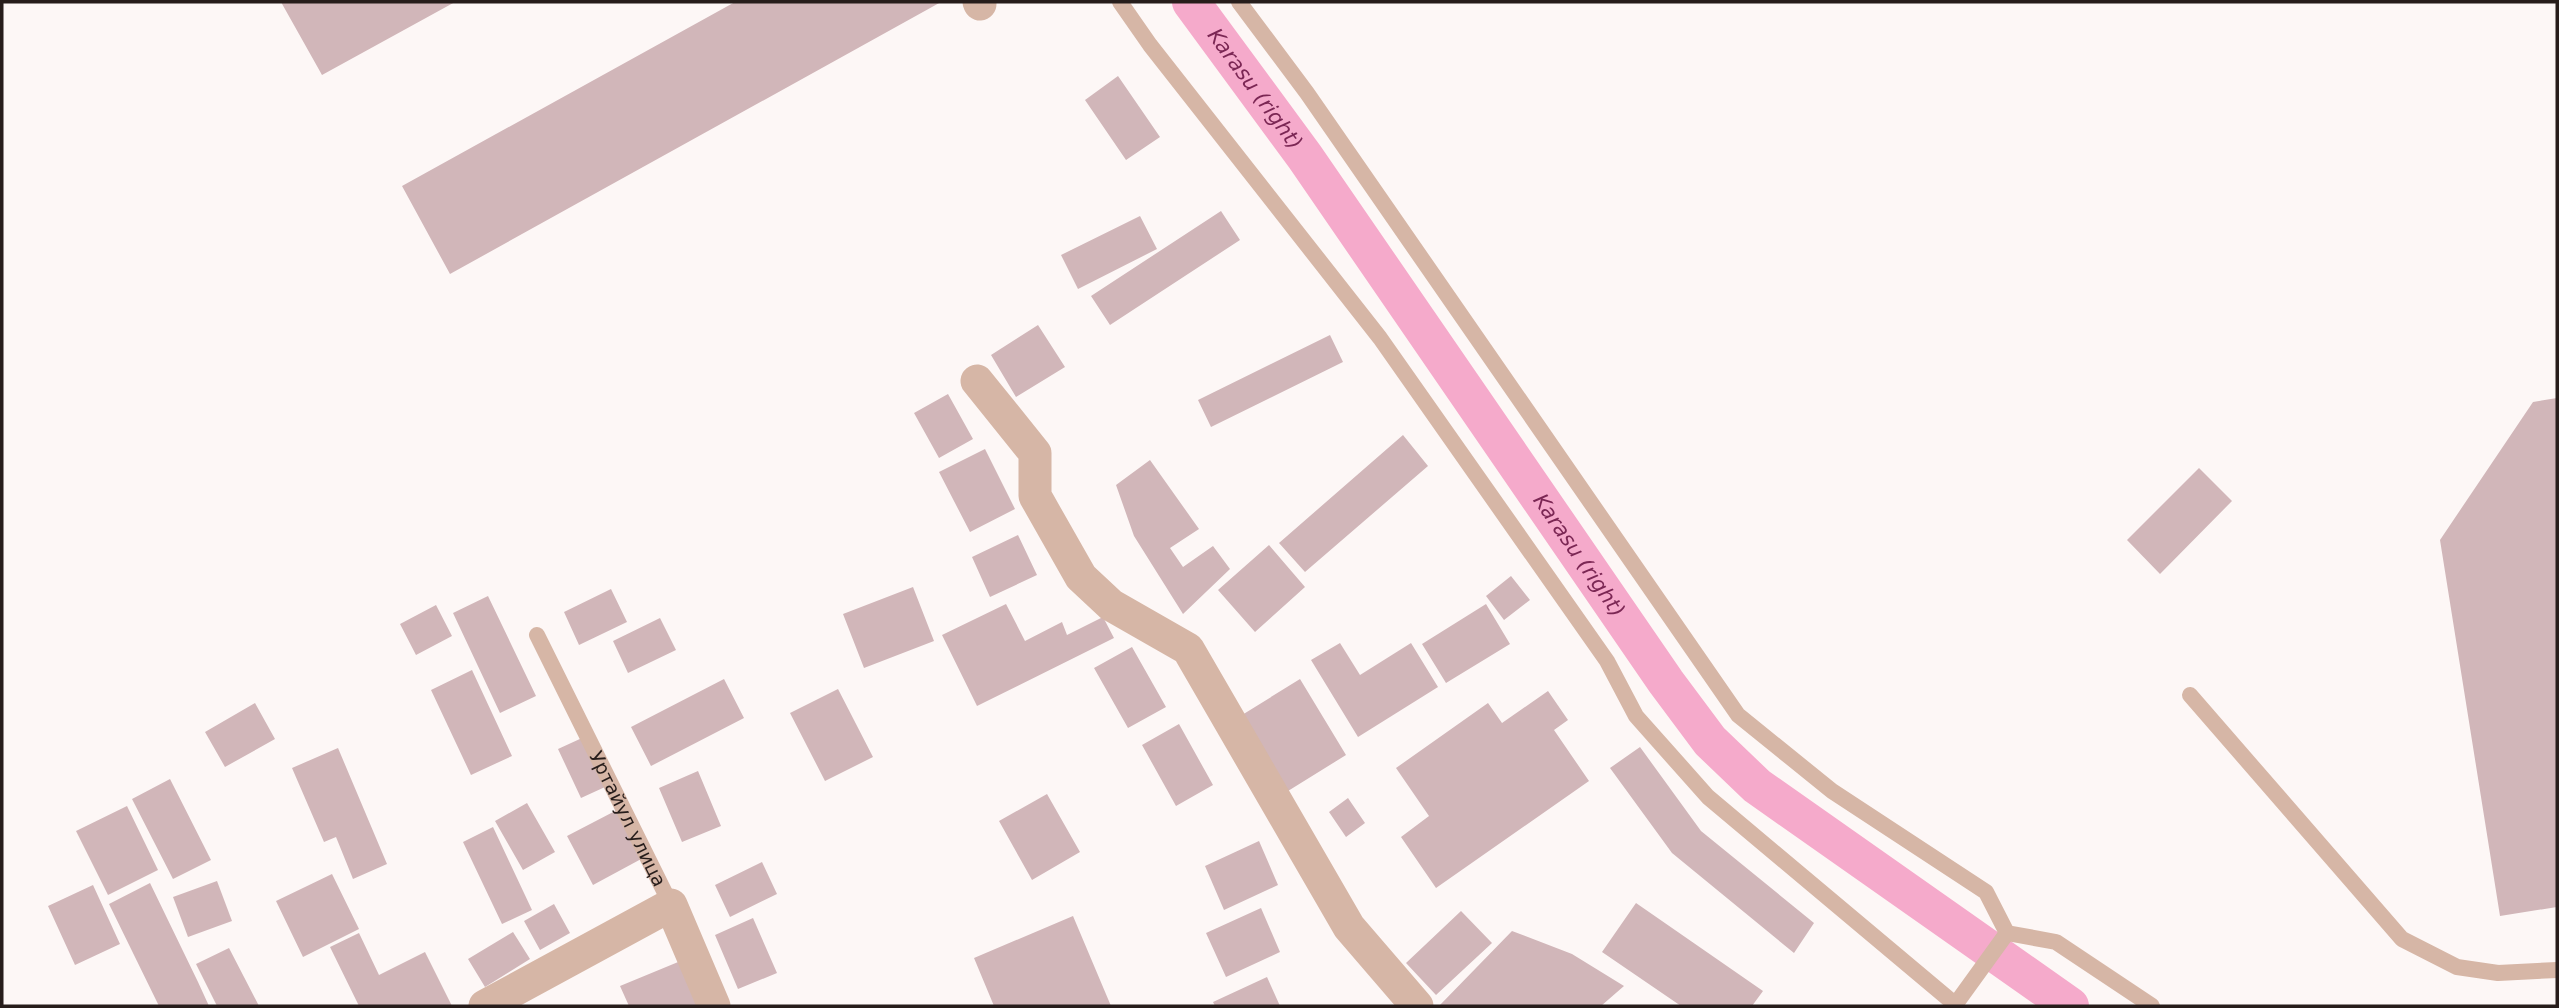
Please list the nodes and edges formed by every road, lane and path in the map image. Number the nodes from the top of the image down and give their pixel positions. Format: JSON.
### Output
{"nodes":[{"id":1,"x":1120,"y":2,"type":"edge"},
{"id":2,"x":1239,"y":2,"type":"edge"},
{"id":3,"x":977,"y":381,"type":"dead end"},
{"id":4,"x":537,"y":635,"type":"dead end"},
{"id":5,"x":2190,"y":695,"type":"dead end"},
{"id":6,"x":671,"y":905,"type":"junction"},
{"id":7,"x":2007,"y":933,"type":"junction"},
{"id":8,"x":2557,"y":970,"type":"edge"},
{"id":9,"x":1956,"y":1005,"type":"edge"},
{"id":10,"x":485,"y":1006,"type":"edge"},
{"id":11,"x":714,"y":1006,"type":"edge"},
{"id":12,"x":1417,"y":1006,"type":"edge"},
{"id":13,"x":2152,"y":1006,"type":"edge"}],
"edges":[{"from":1,"to":9,"type":"lane"},
{"from":2,"to":7,"type":"lane"},
{"from":3,"to":12,"type":"street"},
{"from":4,"to":6,"type":"lane","name":"Уртайул улица"},
{"from":5,"to":8,"type":"lane"},
{"from":6,"to":10,"type":"street"},
{"from":6,"to":11,"type":"street","name":"Уртайул улица"},
{"from":7,"to":9,"type":"lane"},
{"from":7,"to":13,"type":"lane"}]}
